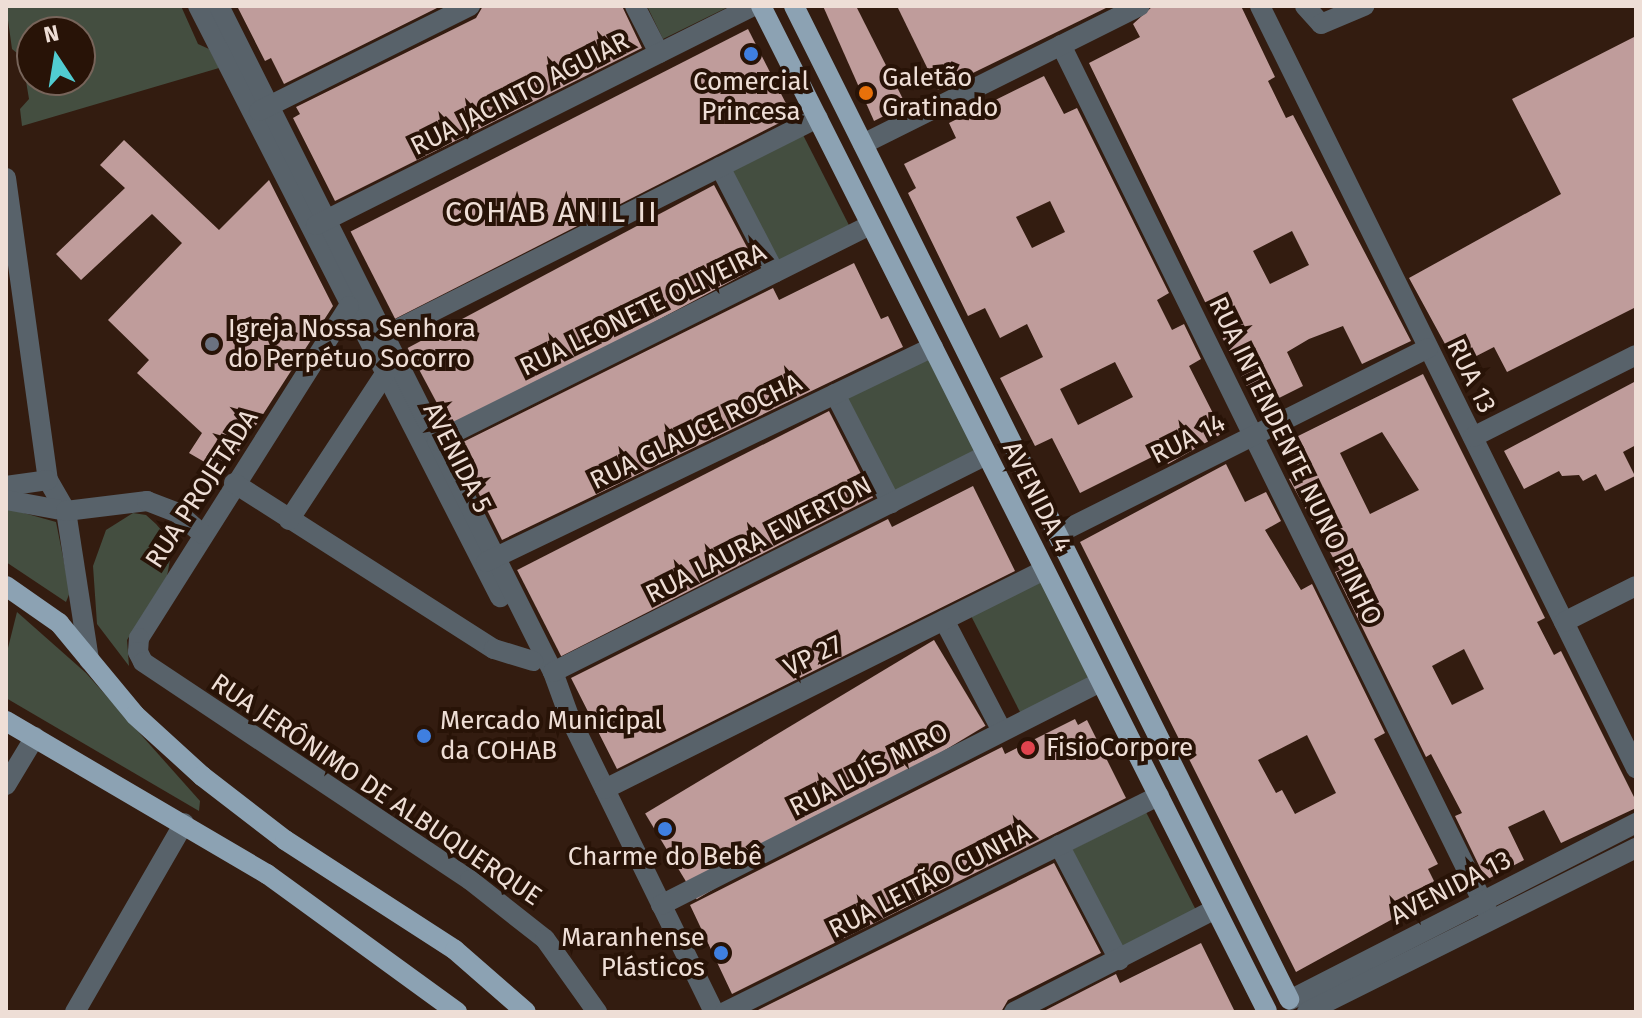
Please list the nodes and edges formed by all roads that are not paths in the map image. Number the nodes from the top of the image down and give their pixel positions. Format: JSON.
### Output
{"nodes":[{"id":1,"x":198,"y":6,"type":"edge"},
{"id":2,"x":219,"y":6,"type":"edge"},
{"id":3,"x":470,"y":6,"type":"edge"},
{"id":4,"x":635,"y":6,"type":"edge"},
{"id":5,"x":754,"y":6,"type":"edge"},
{"id":6,"x":761,"y":6,"type":"edge"},
{"id":7,"x":794,"y":6,"type":"edge"},
{"id":8,"x":1140,"y":6,"type":"edge"},
{"id":9,"x":1260,"y":6,"type":"edge"},
{"id":10,"x":1305,"y":6,"type":"edge"},
{"id":11,"x":1364,"y":6,"type":"edge"},
{"id":12,"x":812,"y":42,"type":"junction"},
{"id":13,"x":1061,"y":45,"type":"junction"},
{"id":14,"x":659,"y":53,"type":"junction"},
{"id":15,"x":786,"y":55,"type":"junction"},
{"id":16,"x":261,"y":110,"type":"junction"},
{"id":17,"x":818,"y":118,"type":"junction"},
{"id":18,"x":863,"y":144,"type":"junction"},
{"id":19,"x":720,"y":167,"type":"junction"},
{"id":20,"x":6,"y":178,"type":"edge"},
{"id":21,"x":317,"y":224,"type":"junction"},
{"id":22,"x":871,"y":225,"type":"junction"},
{"id":23,"x":924,"y":267,"type":"junction"},
{"id":24,"x":775,"y":273,"type":"junction"},
{"id":25,"x":899,"y":280,"type":"junction"},
{"id":26,"x":349,"y":306,"type":"junction"},
{"id":27,"x":376,"y":340,"type":"junction"},
{"id":28,"x":933,"y":347,"type":"junction"},
{"id":29,"x":1428,"y":348,"type":"junction"},
{"id":30,"x":1636,"y":355,"type":"edge"},
{"id":31,"x":390,"y":366,"type":"junction"},
{"id":32,"x":835,"y":394,"type":"junction"},
{"id":33,"x":1254,"y":436,"type":"junction"},
{"id":34,"x":1473,"y":437,"type":"junction"},
{"id":35,"x":437,"y":441,"type":"junction"},
{"id":36,"x":987,"y":455,"type":"junction"},
{"id":37,"x":48,"y":480,"type":"junction"},
{"id":38,"x":234,"y":483,"type":"junction"},
{"id":39,"x":6,"y":486,"type":"edge"},
{"id":40,"x":1036,"y":492,"type":"junction"},
{"id":41,"x":6,"y":500,"type":"edge"},
{"id":42,"x":891,"y":503,"type":"junction"},
{"id":43,"x":1011,"y":503,"type":"junction"},
{"id":44,"x":66,"y":511,"type":"junction"},
{"id":45,"x":289,"y":520,"type":"junction"},
{"id":46,"x":202,"y":534,"type":"junction"},
{"id":47,"x":1057,"y":534,"type":"junction"},
{"id":48,"x":489,"y":560,"type":"junction"},
{"id":49,"x":1045,"y":570,"type":"junction"},
{"id":50,"x":6,"y":586,"type":"edge"},
{"id":51,"x":1636,"y":586,"type":"edge"},
{"id":52,"x":944,"y":620,"type":"junction"},
{"id":53,"x":1564,"y":622,"type":"junction"},
{"id":54,"x":89,"y":660,"type":"junction"},
{"id":55,"x":533,"y":661,"type":"junction"},
{"id":56,"x":143,"y":662,"type":"joint"},
{"id":57,"x":553,"y":672,"type":"junction"},
{"id":58,"x":1101,"y":682,"type":"junction"},
{"id":59,"x":569,"y":716,"type":"junction"},
{"id":60,"x":6,"y":721,"type":"edge"},
{"id":61,"x":1154,"y":729,"type":"junction"},
{"id":62,"x":1002,"y":731,"type":"junction"},
{"id":63,"x":35,"y":737,"type":"junction"},
{"id":64,"x":1130,"y":740,"type":"junction"},
{"id":65,"x":1636,"y":768,"type":"edge"},
{"id":66,"x":6,"y":785,"type":"edge"},
{"id":67,"x":605,"y":789,"type":"junction"},
{"id":68,"x":1159,"y":796,"type":"junction"},
{"id":69,"x":184,"y":823,"type":"junction"},
{"id":70,"x":1636,"y":823,"type":"edge"},
{"id":71,"x":1059,"y":845,"type":"junction"},
{"id":72,"x":1636,"y":848,"type":"edge"},
{"id":73,"x":661,"y":905,"type":"junction"},
{"id":74,"x":1215,"y":909,"type":"junction"},
{"id":75,"x":1486,"y":910,"type":"junction"},
{"id":76,"x":1119,"y":960,"type":"junction"},
{"id":77,"x":1293,"y":1003,"type":"edge"},
{"id":78,"x":75,"y":1012,"type":"edge"},
{"id":79,"x":457,"y":1012,"type":"edge"},
{"id":80,"x":526,"y":1012,"type":"edge"},
{"id":81,"x":597,"y":1012,"type":"edge"},
{"id":82,"x":714,"y":1012,"type":"edge"},
{"id":83,"x":725,"y":1012,"type":"edge"},
{"id":84,"x":1014,"y":1012,"type":"edge"},
{"id":85,"x":1267,"y":1012,"type":"edge"},
{"id":86,"x":1307,"y":1012,"type":"edge"}],
"edges":[{"from":1,"to":16,"type":"street","name":"AVENIDA 5"},
{"from":2,"to":16,"type":"street","name":"AVENIDA 5"},
{"from":3,"to":16,"type":"street"},
{"from":4,"to":14,"type":"street"},
{"from":5,"to":14,"type":"street","name":"RUA JACINTO AGUIAR"},
{"from":6,"to":15,"type":"main road","name":"AVENIDA 4"},
{"from":7,"to":12,"type":"main road","name":"AVENIDA 4"},
{"from":8,"to":13,"type":"street"},
{"from":9,"to":29,"type":"street","name":"RUA 13"},
{"from":10,"to":11,"type":"street"},
{"from":12,"to":15,"type":"main road"},
{"from":12,"to":18,"type":"main road","name":"AVENIDA 4"},
{"from":13,"to":18,"type":"street"},
{"from":13,"to":33,"type":"street","name":"RUA INTENDENTE NUNO PINHO"},
{"from":14,"to":21,"type":"street","name":"RUA JACINTO AGUIAR"},
{"from":15,"to":17,"type":"main road","name":"AVENIDA 4"},
{"from":16,"to":21,"type":"street","name":"AVENIDA 5"},
{"from":17,"to":19,"type":"street"},
{"from":17,"to":22,"type":"main road","name":"AVENIDA 4"},
{"from":18,"to":23,"type":"main road","name":"AVENIDA 4"},
{"from":19,"to":24,"type":"street"},
{"from":19,"to":27,"type":"street"},
{"from":20,"to":37,"type":"street"},
{"from":21,"to":26,"type":"street","name":"AVENIDA 5"},
{"from":21,"to":27,"type":"street","name":"AVENIDA 5"},
{"from":22,"to":24,"type":"street","name":"RUA LEONETE OLIVEIRA"},
{"from":22,"to":25,"type":"main road","name":"AVENIDA 4"},
{"from":23,"to":25,"type":"main road"},
{"from":23,"to":40,"type":"main road","name":"AVENIDA 4"},
{"from":24,"to":35,"type":"street","name":"RUA LEONETE OLIVEIRA"},
{"from":25,"to":28,"type":"main road","name":"AVENIDA 4"},
{"from":26,"to":27,"type":"street","name":"AVENIDA 5"},
{"from":26,"to":38,"type":"street","name":"RUA PROJETADA"},
{"from":27,"to":31,"type":"street","name":"AVENIDA 5"},
{"from":28,"to":32,"type":"street","name":"RUA GLAUCE ROCHA"},
{"from":28,"to":36,"type":"main road","name":"AVENIDA 4"},
{"from":29,"to":33,"type":"street","name":"RUA 14"},
{"from":29,"to":34,"type":"street","name":"RUA 13"},
{"from":30,"to":34,"type":"street"},
{"from":31,"to":35,"type":"street","name":"AVENIDA 5"},
{"from":31,"to":45,"type":"street"},
{"from":31,"to":48,"type":"street","name":"AVENIDA 5"},
{"from":32,"to":42,"type":"street"},
{"from":32,"to":48,"type":"street","name":"RUA GLAUCE ROCHA"},
{"from":33,"to":47,"type":"street","name":"RUA 14"},
{"from":33,"to":75,"type":"street","name":"RUA INTENDENTE NUNO PINHO"},
{"from":34,"to":53,"type":"street","name":"RUA 13"},
{"from":35,"to":48,"type":"street","name":"AVENIDA 5"},
{"from":36,"to":42,"type":"street","name":"RUA LAURA EWERTON"},
{"from":36,"to":43,"type":"main road","name":"AVENIDA 4"},
{"from":37,"to":39,"type":"street"},
{"from":37,"to":44,"type":"street"},
{"from":38,"to":45,"type":"street"},
{"from":38,"to":46,"type":"street","name":"RUA PROJETADA"},
{"from":40,"to":43,"type":"main road"},
{"from":40,"to":47,"type":"main road","name":"AVENIDA 4"},
{"from":41,"to":44,"type":"street"},
{"from":42,"to":57,"type":"street","name":"RUA LAURA EWERTON"},
{"from":43,"to":49,"type":"main road","name":"AVENIDA 4"},
{"from":44,"to":46,"type":"street"},
{"from":44,"to":54,"type":"street"},
{"from":45,"to":55,"type":"street"},
{"from":46,"to":56,"type":"street","name":"RUA PROJETADA"},
{"from":47,"to":61,"type":"main road","name":"AVENIDA 4"},
{"from":48,"to":55,"type":"street","name":"AVENIDA 5"},
{"from":48,"to":57,"type":"street","name":"AVENIDA 5"},
{"from":49,"to":52,"type":"street","name":"VP 27"},
{"from":49,"to":58,"type":"main road","name":"AVENIDA 4"},
{"from":50,"to":54,"type":"main road"},
{"from":51,"to":53,"type":"street"},
{"from":52,"to":62,"type":"street"},
{"from":52,"to":67,"type":"street","name":"VP 27"},
{"from":53,"to":65,"type":"street","name":"RUA 13"},
{"from":54,"to":80,"type":"main road"},
{"from":55,"to":59,"type":"street","name":"AVENIDA 5"},
{"from":56,"to":81,"type":"street","name":"RUA JERÔNIMO DE ALBUQUERQUE"},
{"from":57,"to":59,"type":"street","name":"AVENIDA 5"},
{"from":58,"to":62,"type":"street","name":"RUA LUÍS MIRO"},
{"from":58,"to":64,"type":"main road","name":"AVENIDA 4"},
{"from":59,"to":67,"type":"street","name":"AVENIDA 5"},
{"from":60,"to":63,"type":"main road"},
{"from":61,"to":64,"type":"main road"},
{"from":61,"to":77,"type":"main road","name":"AVENIDA 4"},
{"from":62,"to":73,"type":"street","name":"RUA LUÍS MIRO"},
{"from":63,"to":66,"type":"street"},
{"from":63,"to":69,"type":"main road"},
{"from":64,"to":68,"type":"main road","name":"AVENIDA 4"},
{"from":67,"to":73,"type":"street","name":"AVENIDA 5"},
{"from":68,"to":71,"type":"street","name":"RUA LEITÃO CUNHA"},
{"from":68,"to":74,"type":"main road","name":"AVENIDA 4"},
{"from":69,"to":78,"type":"street"},
{"from":69,"to":79,"type":"main road"},
{"from":70,"to":75,"type":"street","name":"AVENIDA 13"},
{"from":71,"to":76,"type":"street"},
{"from":71,"to":83,"type":"street","name":"RUA LEITÃO CUNHA"},
{"from":72,"to":75,"type":"street","name":"AVENIDA 13"},
{"from":73,"to":82,"type":"street","name":"AVENIDA 5"},
{"from":74,"to":76,"type":"street"},
{"from":74,"to":85,"type":"main road","name":"AVENIDA 4"},
{"from":75,"to":77,"type":"street","name":"AVENIDA 13"},
{"from":75,"to":86,"type":"street","name":"AVENIDA 13"},
{"from":76,"to":84,"type":"street"},
{"from":77,"to":85,"type":"main road"}]}
